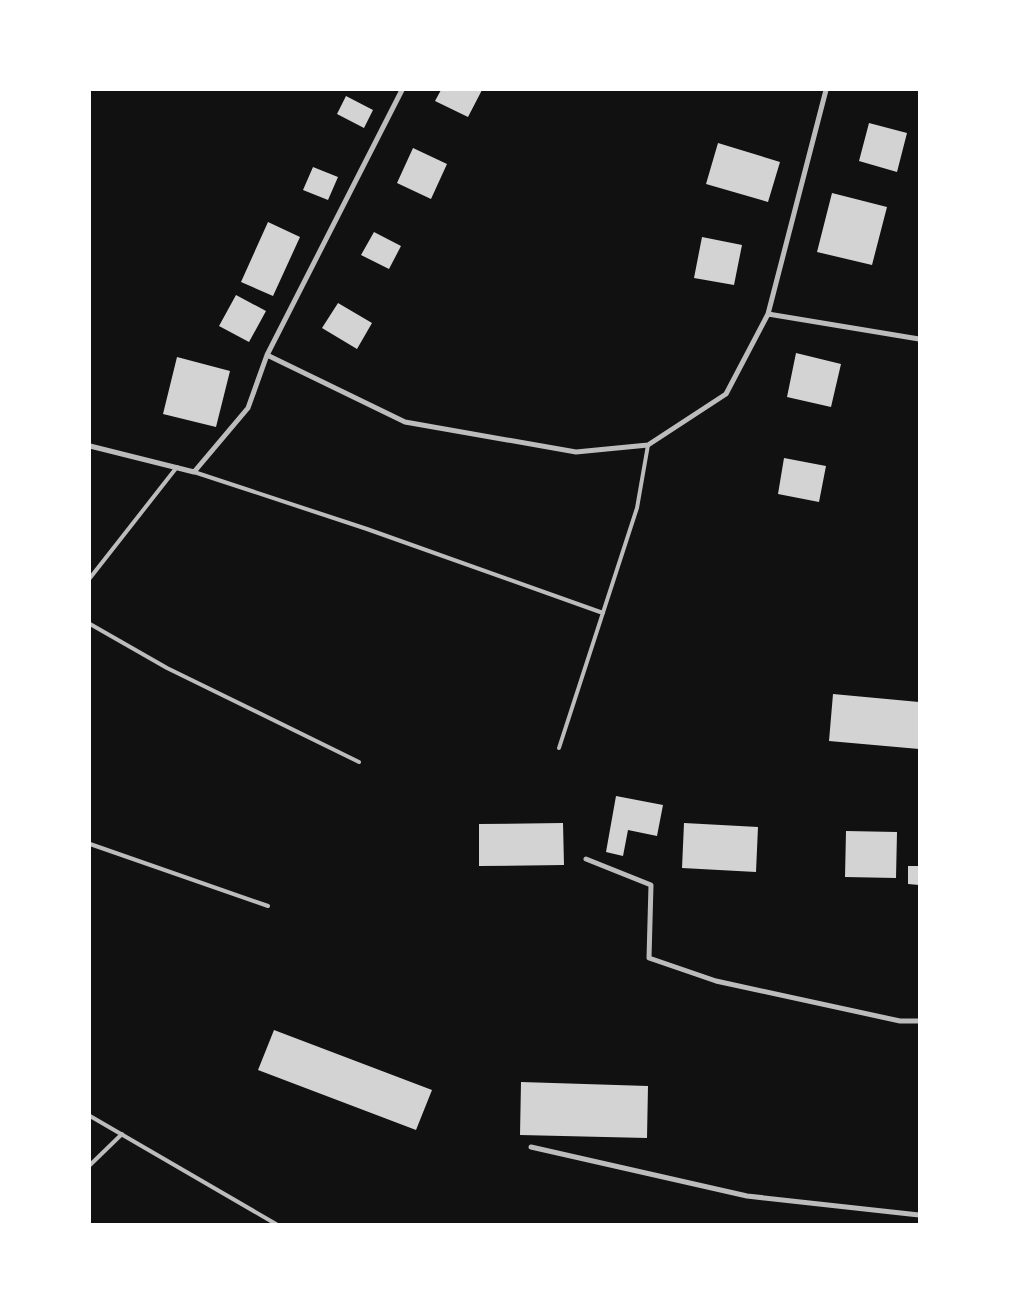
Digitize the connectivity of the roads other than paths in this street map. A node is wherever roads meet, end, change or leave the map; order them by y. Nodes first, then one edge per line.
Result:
1 (402, 90) edge
2 (826, 90) edge
3 (768, 314) junction
4 (919, 339) edge
5 (267, 355) junction
6 (648, 445) junction
7 (90, 446) edge
8 (177, 467) junction
9 (194, 472) junction
10 (90, 578) edge
11 (603, 613) junction
12 (90, 624) edge
13 (559, 748) dead end
14 (359, 762) dead end
15 (90, 844) edge
16 (586, 859) dead end
17 (268, 906) dead end
18 (919, 1021) edge
19 (90, 1116) edge
20 (122, 1134) junction
21 (531, 1148) dead end
22 (90, 1165) edge
23 (919, 1215) edge
24 (276, 1224) edge

1 - 5 street
2 - 3 street
3 - 4 street
3 - 6 street
5 - 6 street
5 - 9 street
6 - 11 lane
7 - 8 street
8 - 9 street
8 - 10 lane
9 - 11 lane
11 - 13 lane
12 - 14 lane
15 - 17 lane
16 - 18 street
19 - 20 lane
20 - 22 lane
20 - 24 lane
21 - 23 street

